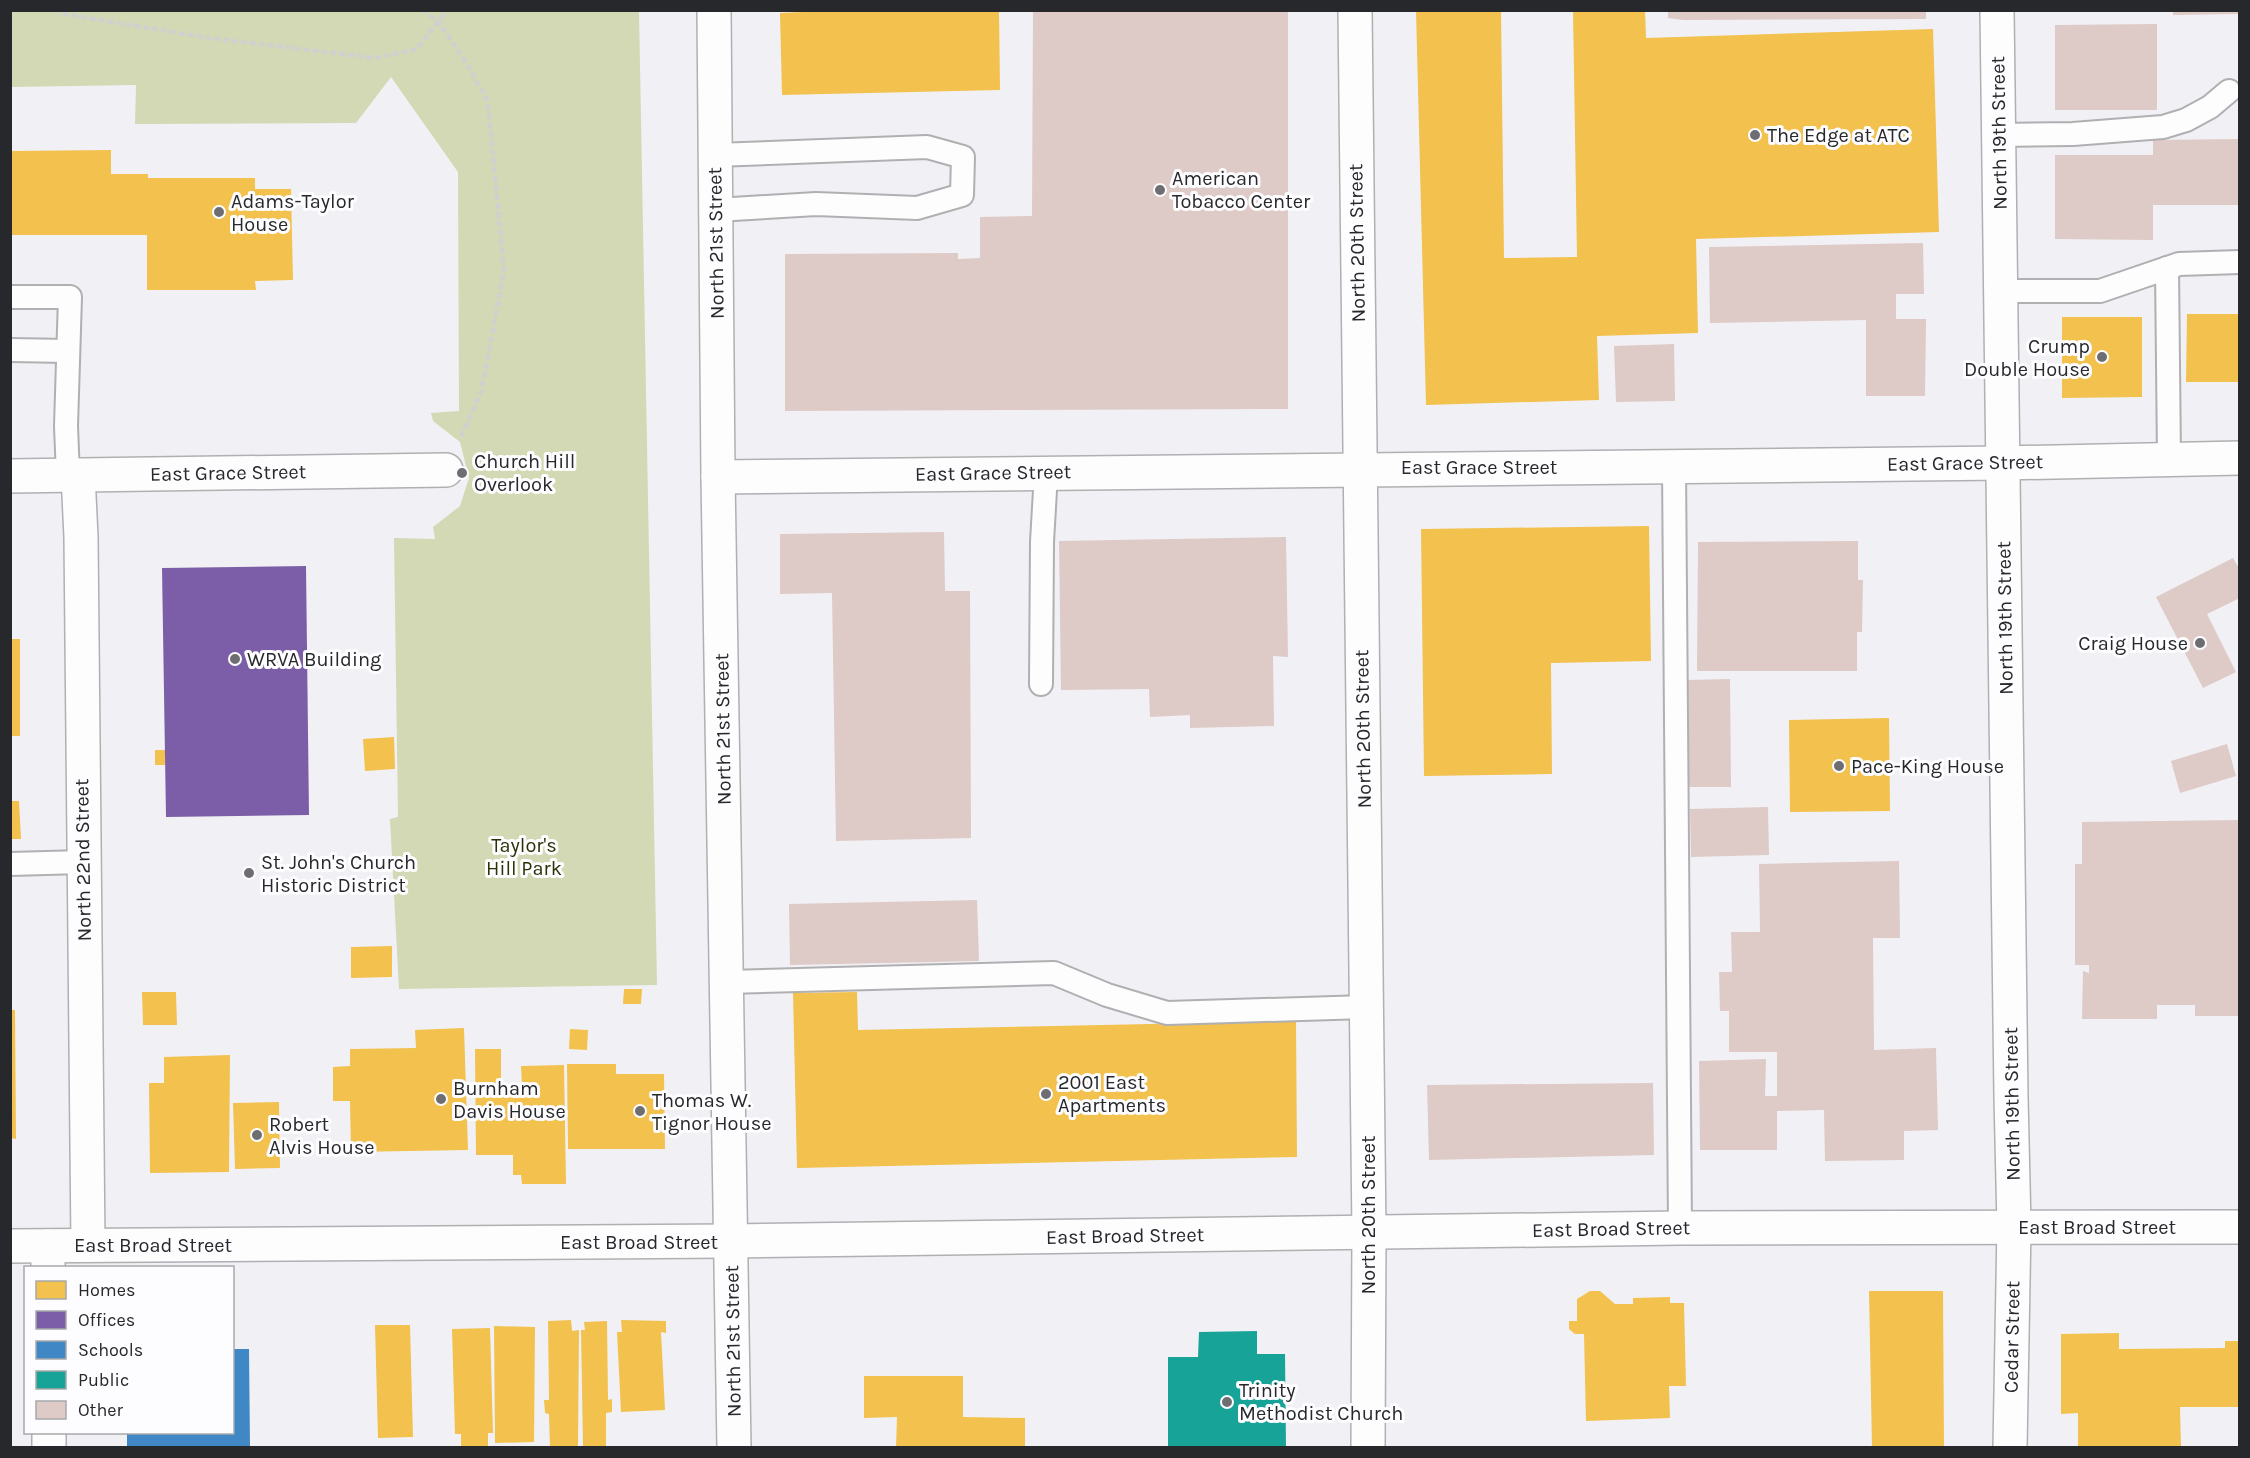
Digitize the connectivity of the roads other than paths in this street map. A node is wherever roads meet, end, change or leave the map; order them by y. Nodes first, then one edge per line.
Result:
1 (714, 10) edge
2 (1355, 10) edge
3 (1997, 10) edge
4 (2229, 91) dead end
5 (1999, 135) junction
6 (715, 155) junction
7 (716, 210) junction
8 (2240, 262) edge
9 (2167, 268) junction
10 (2001, 291) junction
11 (10, 297) edge
12 (10, 350) edge
13 (68, 351) junction
14 (2240, 458) edge
15 (2169, 459) junction
16 (2004, 463) junction
17 (1674, 466) junction
18 (1359, 468) junction
19 (446, 470) road end
20 (1046, 473) junction
21 (73, 475) junction
22 (10, 476) edge
23 (718, 477) junction
24 (1041, 684) dead end
25 (83, 862) junction
26 (10, 864) edge
27 (728, 982) junction
28 (1366, 1007) junction
29 (2014, 1226) junction
30 (2240, 1227) edge
31 (1680, 1228) junction
32 (1369, 1233) junction
33 (732, 1241) junction
34 (88, 1245) junction
35 (10, 1246) edge
36 (48, 1257) edge
37 (734, 1448) edge
38 (1368, 1448) edge
39 (2010, 1448) edge

1 - 6 street, North 21st Street
2 - 18 street, North 20th Street
3 - 5 street, North 19th Street
4 - 5 lane
5 - 10 street, North 19th Street
6 - 7 street, North 21st Street
6 - 7 lane
7 - 23 street, North 21st Street
8 - 9 lane
9 - 10 lane
9 - 15 lane
10 - 16 street, North 19th Street
11 - 13 lane
12 - 13 lane
13 - 21 lane
14 - 15 street, East Grace Street
15 - 16 street, East Grace Street
16 - 17 street, East Grace Street
16 - 29 street, North 19th Street
17 - 18 street, East Grace Street
17 - 31 lane
18 - 20 street, East Grace Street
18 - 28 street, North 20th Street
19 - 21 street, East Grace Street
20 - 23 street, East Grace Street
20 - 24 lane
21 - 22 street, East Grace Street
21 - 25 street, North 22nd Street
23 - 27 street, North 21st Street
25 - 26 lane
25 - 34 street, North 22nd Street
27 - 28 lane
27 - 33 street, North 21st Street
28 - 32 street, North 20th Street
29 - 30 street, East Broad Street
29 - 31 street, East Broad Street
29 - 39 street, Cedar Street
31 - 32 street, East Broad Street
32 - 33 street, East Broad Street
32 - 38 street, North 20th Street
33 - 34 street, East Broad Street
33 - 37 street, North 21st Street
34 - 36 street, East Broad Street
35 - 36 street, East Broad Street

